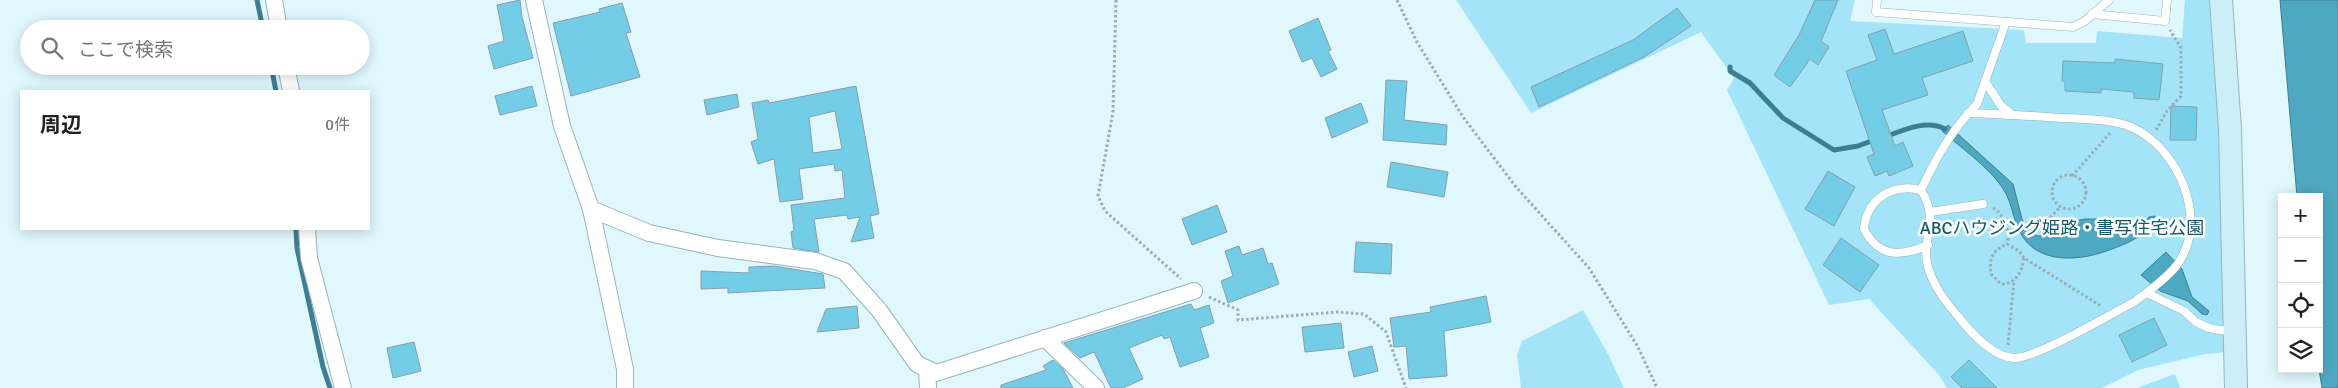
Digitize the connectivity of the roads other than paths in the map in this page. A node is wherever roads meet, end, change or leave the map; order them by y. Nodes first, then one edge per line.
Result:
1 (274, 0) edge
2 (534, 0) edge
3 (1877, 0) edge
4 (2109, 0) edge
5 (2167, 0) edge
6 (2221, 0) edge
7 (2092, 14) junction
8 (277, 20) edge
9 (2006, 22) junction
10 (288, 75) edge
11 (1985, 82) junction
12 (291, 90) edge
13 (1968, 113) junction
14 (2013, 115) junction
15 (1921, 190) junction
16 (1983, 204) road end
17 (591, 209) junction
18 (1930, 212) junction
19 (307, 230) edge
20 (1928, 245) junction
21 (1194, 291) road end
22 (2147, 293) junction
23 (2235, 332) junction
24 (1045, 338) junction
25 (927, 369) junction
26 (343, 388) edge
27 (625, 388) edge
28 (928, 388) edge
29 (1096, 388) edge
30 (2236, 388) edge

1 - 8 street
2 - 17 street
3 - 9 lane
4 - 7 lane
5 - 7 lane
6 - 23 street
7 - 9 lane
9 - 11 lane
10 - 12 street
11 - 13 lane
11 - 14 lane
13 - 14 lane
13 - 15 lane
14 - 22 lane
15 - 18 lane
15 - 20 lane
16 - 18 lane
17 - 25 street
17 - 27 street
18 - 20 lane
19 - 26 street
20 - 22 lane
21 - 24 street
22 - 23 lane
23 - 30 street
24 - 25 street
24 - 29 street
25 - 28 street

